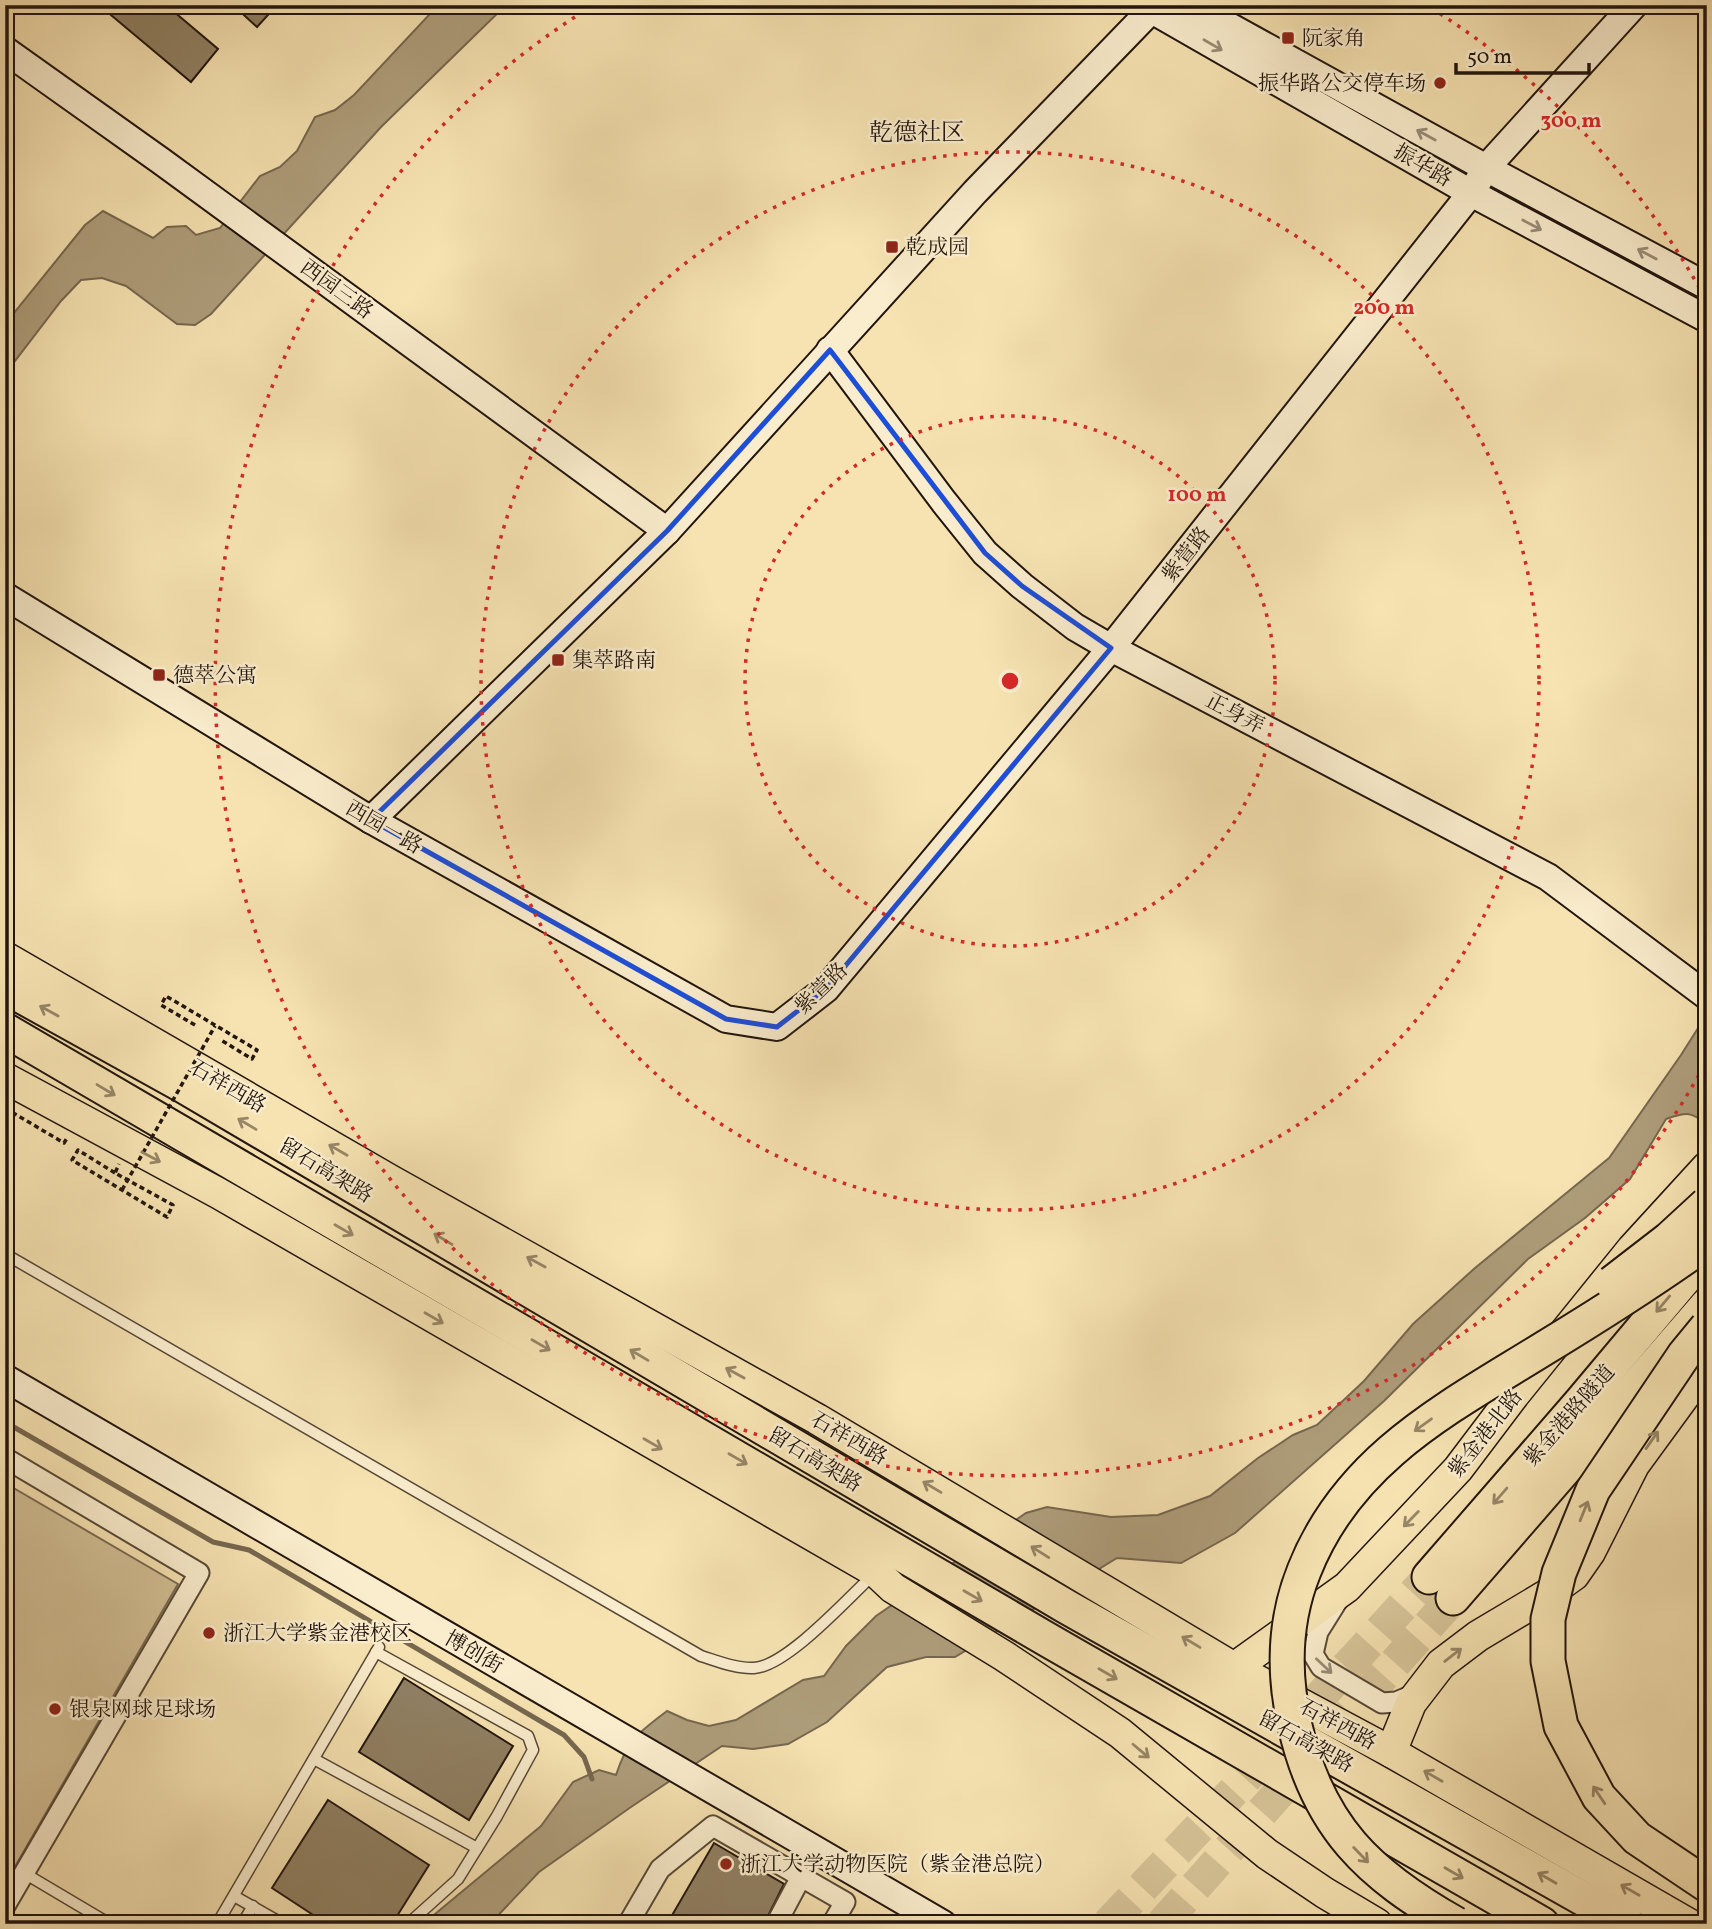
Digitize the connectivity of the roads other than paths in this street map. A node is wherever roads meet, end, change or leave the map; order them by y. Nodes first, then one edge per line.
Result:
1 (1191, 5) edge
2 (1634, 5) edge
3 (1151, 7) edge
4 (5, 50) edge
5 (1486, 168) junction
6 (1471, 194) junction
7 (1707, 286) edge
8 (1707, 318) edge
9 (830, 351) junction
10 (667, 531) junction
11 (5, 596) edge
12 (1111, 648) junction
13 (371, 820) junction
14 (5, 957) edge
15 (5, 986) edge
16 (1707, 996) edge
17 (777, 1027) joint
18 (5, 1030) edge
19 (5, 1078) edge
20 (1707, 1167) edge
21 (1707, 1204) edge
22 (1707, 1242) edge
23 (1707, 1252) edge
24 (5, 1254) edge
25 (1707, 1305) edge
26 (1707, 1327) edge
27 (1707, 1365) edge
28 (5, 1378) edge
29 (1463, 1398) junction
30 (5, 1458) edge
31 (884, 1580) junction
32 (1347, 1587) junction
33 (1234, 1668) junction
34 (1420, 1692) junction
35 (1391, 1752) junction
36 (314, 1759) junction
37 (477, 1849) junction
38 (839, 1863) junction
39 (24, 1873) junction
40 (801, 1877) junction
41 (1707, 1885) edge
42 (824, 1891) junction
43 (234, 1896) junction
44 (5, 1906) edge
45 (253, 1906) junction
46 (110, 1924) edge
47 (217, 1924) edge
48 (242, 1924) edge
49 (283, 1924) edge
50 (408, 1924) edge
51 (628, 1924) edge
52 (776, 1924) edge
53 (832, 1924) edge
54 (943, 1924) edge
55 (1377, 1924) edge
56 (1456, 1924) edge
57 (1542, 1924) edge
58 (1628, 1924) edge
59 (1689, 1924) edge

5 -> 1 street, 振华路
2 - 5 street, 紫萱路
3 -> 6 street, 振华路
3 - 9 street
4 - 10 street, 西园三路
5 - 6 street, 紫萱路
7 -> 5 street, 振华路
6 -> 8 street, 振华路
6 - 12 street, 紫萱路
9 - 10 street
9 - 12 street, 正身弄
10 - 13 street
11 - 13 street, 西园一路
12 - 16 street, 正身弄
12 - 17 street, 紫萱路
13 - 17 street, 西园一路
33 -> 14 main road, 石祥西路
58 -> 15 highway, 留石高架路
18 -> 57 highway, 留石高架路
19 -> 31 main road
20 -> 32 main road, 紫金港北路
21 - 29 highway, bridge
22 - 29 highway, bridge
23 -> 25 highway, 紫金港路隧道
24 - 31 lane
41 -> 26 highway, bridge
34 -> 27 main road
28 - 38 street, 博创街
29 -> 56 highway, bridge
30 - 39 street
31 -> 55 main road
32 - 33 main road, 紫金港北路
32 -> 34 street
33 - 35 main road, 石祥西路
34 - 35 main road
59 -> 35 main road, 石祥西路
36 - 37 lane
36 - 37 lane
36 - 43 lane
37 - 50 lane
38 - 42 street
38 - 54 street, 博创街
39 - 44 street
39 - 46 lane
40 - 42 street
40 - 51 street
40 - 52 street
42 - 53 street
43 - 45 lane
43 - 47 lane
45 - 48 lane
45 - 49 lane

